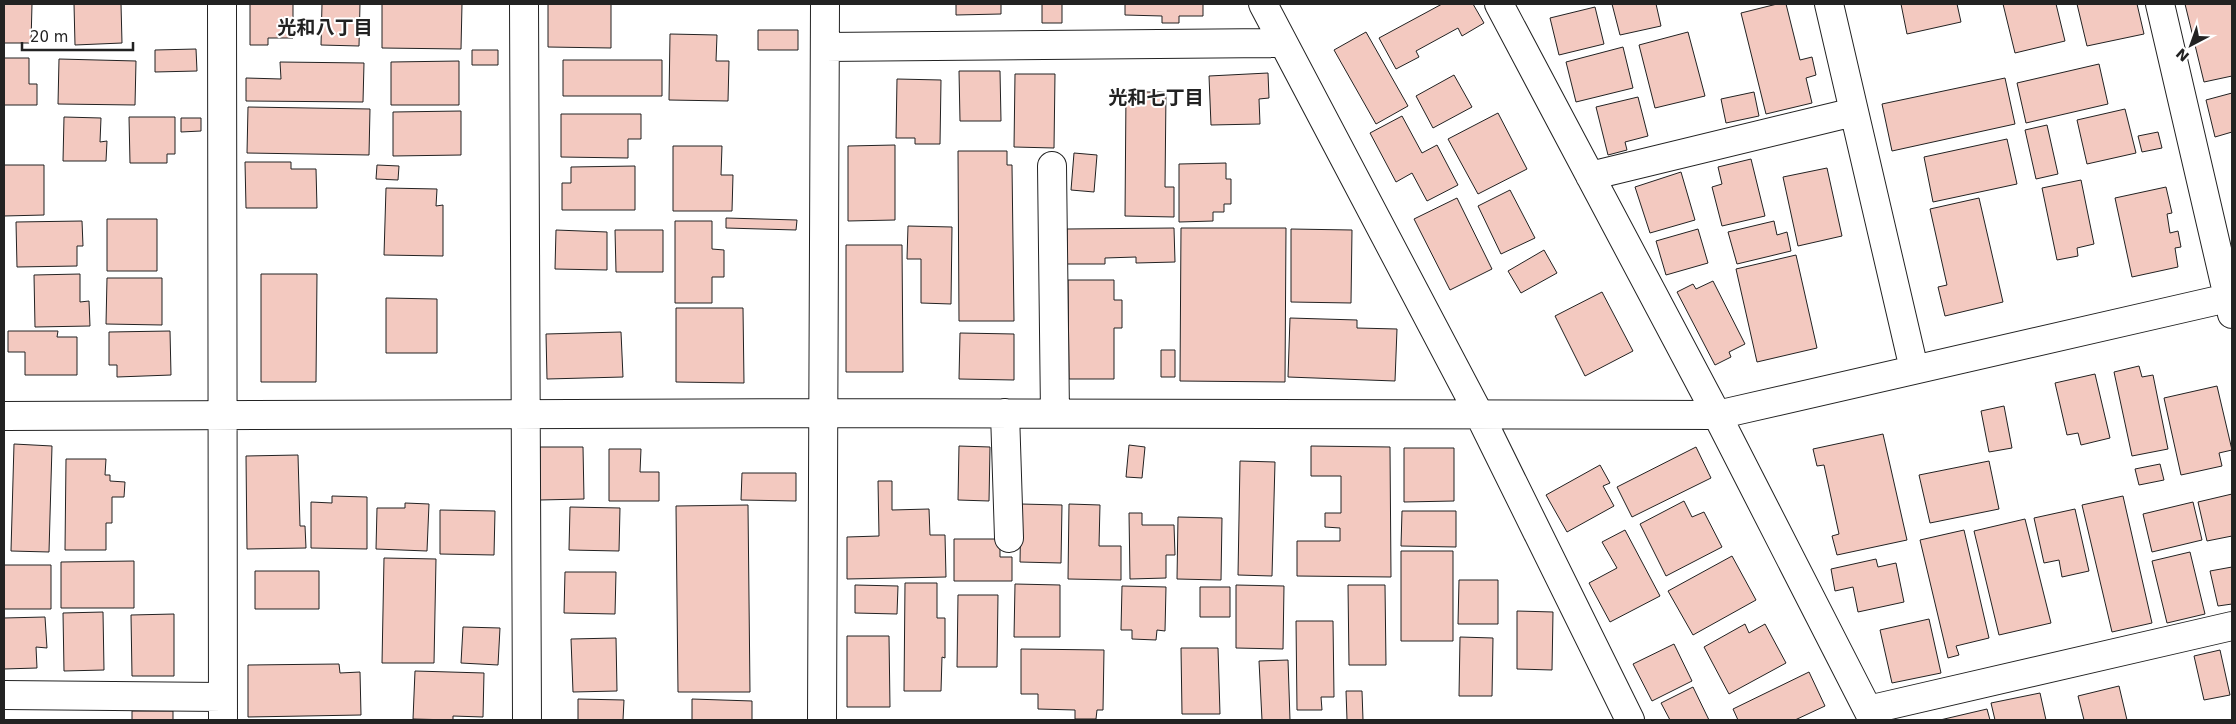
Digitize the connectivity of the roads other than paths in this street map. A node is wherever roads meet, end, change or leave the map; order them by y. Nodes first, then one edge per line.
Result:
1 (222, 4) edge
2 (524, 4) edge
3 (825, 4) edge
4 (1263, 4) edge
5 (1499, 4) edge
6 (1829, 4) edge
7 (2160, 4) edge
8 (1283, 43) junction
9 (825, 47) junction
10 (1854, 112) junction
11 (1052, 166) dead end
12 (1590, 176) junction
13 (2231, 303) edge
14 (1914, 369) junction
15 (1478, 412) junction
16 (823, 413) junction
17 (1005, 413) junction
18 (1055, 413) junction
19 (524, 414) junction
20 (1717, 414) junction
21 (4, 416) edge
22 (222, 416) junction
23 (1008, 538) dead end
24 (2232, 626) edge
25 (4, 695) edge
26 (223, 708) edge
27 (1871, 715) edge
28 (527, 720) edge
29 (822, 720) edge
30 (1630, 720) edge

1 - 22 street
2 - 19 street
3 - 9 street
4 - 8 street
5 - 12 street
6 - 10 street
7 - 13 street
8 - 9 street
8 - 15 street
9 - 16 street
10 - 12 street
10 - 14 street
11 - 18 street
12 - 20 street
13 - 14 street
14 - 20 street
15 - 18 street
15 - 20 street
15 - 30 street
16 - 17 street
16 - 19 street
16 - 29 street
17 - 18 street
17 - 23 street
19 - 22 street
19 - 28 street
20 - 27 street
21 - 22 street
22 - 26 street
24 - 27 street
25 - 26 street

